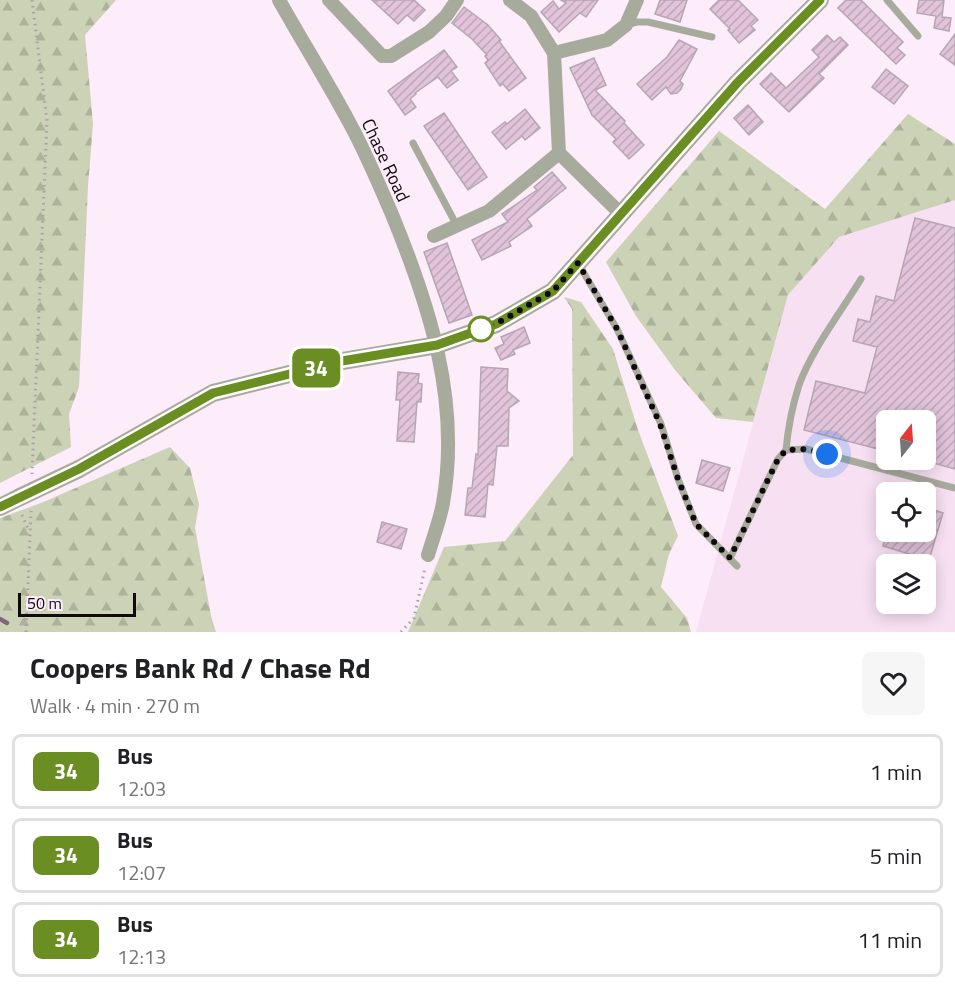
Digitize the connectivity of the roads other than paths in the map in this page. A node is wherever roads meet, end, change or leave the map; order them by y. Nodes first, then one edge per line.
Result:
1 (279, 0) edge
2 (329, 0) edge
3 (457, 0) edge
4 (510, 0) edge
5 (637, 0) edge
6 (820, 0) edge
7 (887, 0) edge
8 (626, 25) junction
9 (918, 36) dead end
10 (712, 37) dead end
11 (554, 53) junction
12 (413, 143) dead end
13 (559, 153) junction
14 (621, 214) junction
15 (457, 226) junction
16 (434, 236) dead end
17 (578, 263) junction
18 (861, 279) dead end
19 (437, 345) junction
20 (786, 450) junction
21 (955, 488) edge
22 (0, 507) edge
23 (428, 555) road end
24 (730, 558) junction
25 (737, 566) dead end

1 - 19 street, Chase Road
2 - 3 street
4 - 11 street
5 - 8 street
6 - 14 street
7 - 9 lane
8 - 10 lane
8 - 11 street
11 - 13 street
12 - 15 lane
13 - 14 street
13 - 15 street
14 - 17 street
15 - 16 street
17 - 19 street
17 - 24 lane
18 - 20 lane
19 - 22 street, bridge
19 - 23 street, Chase Road
20 - 21 lane
20 - 24 lane
24 - 25 lane

